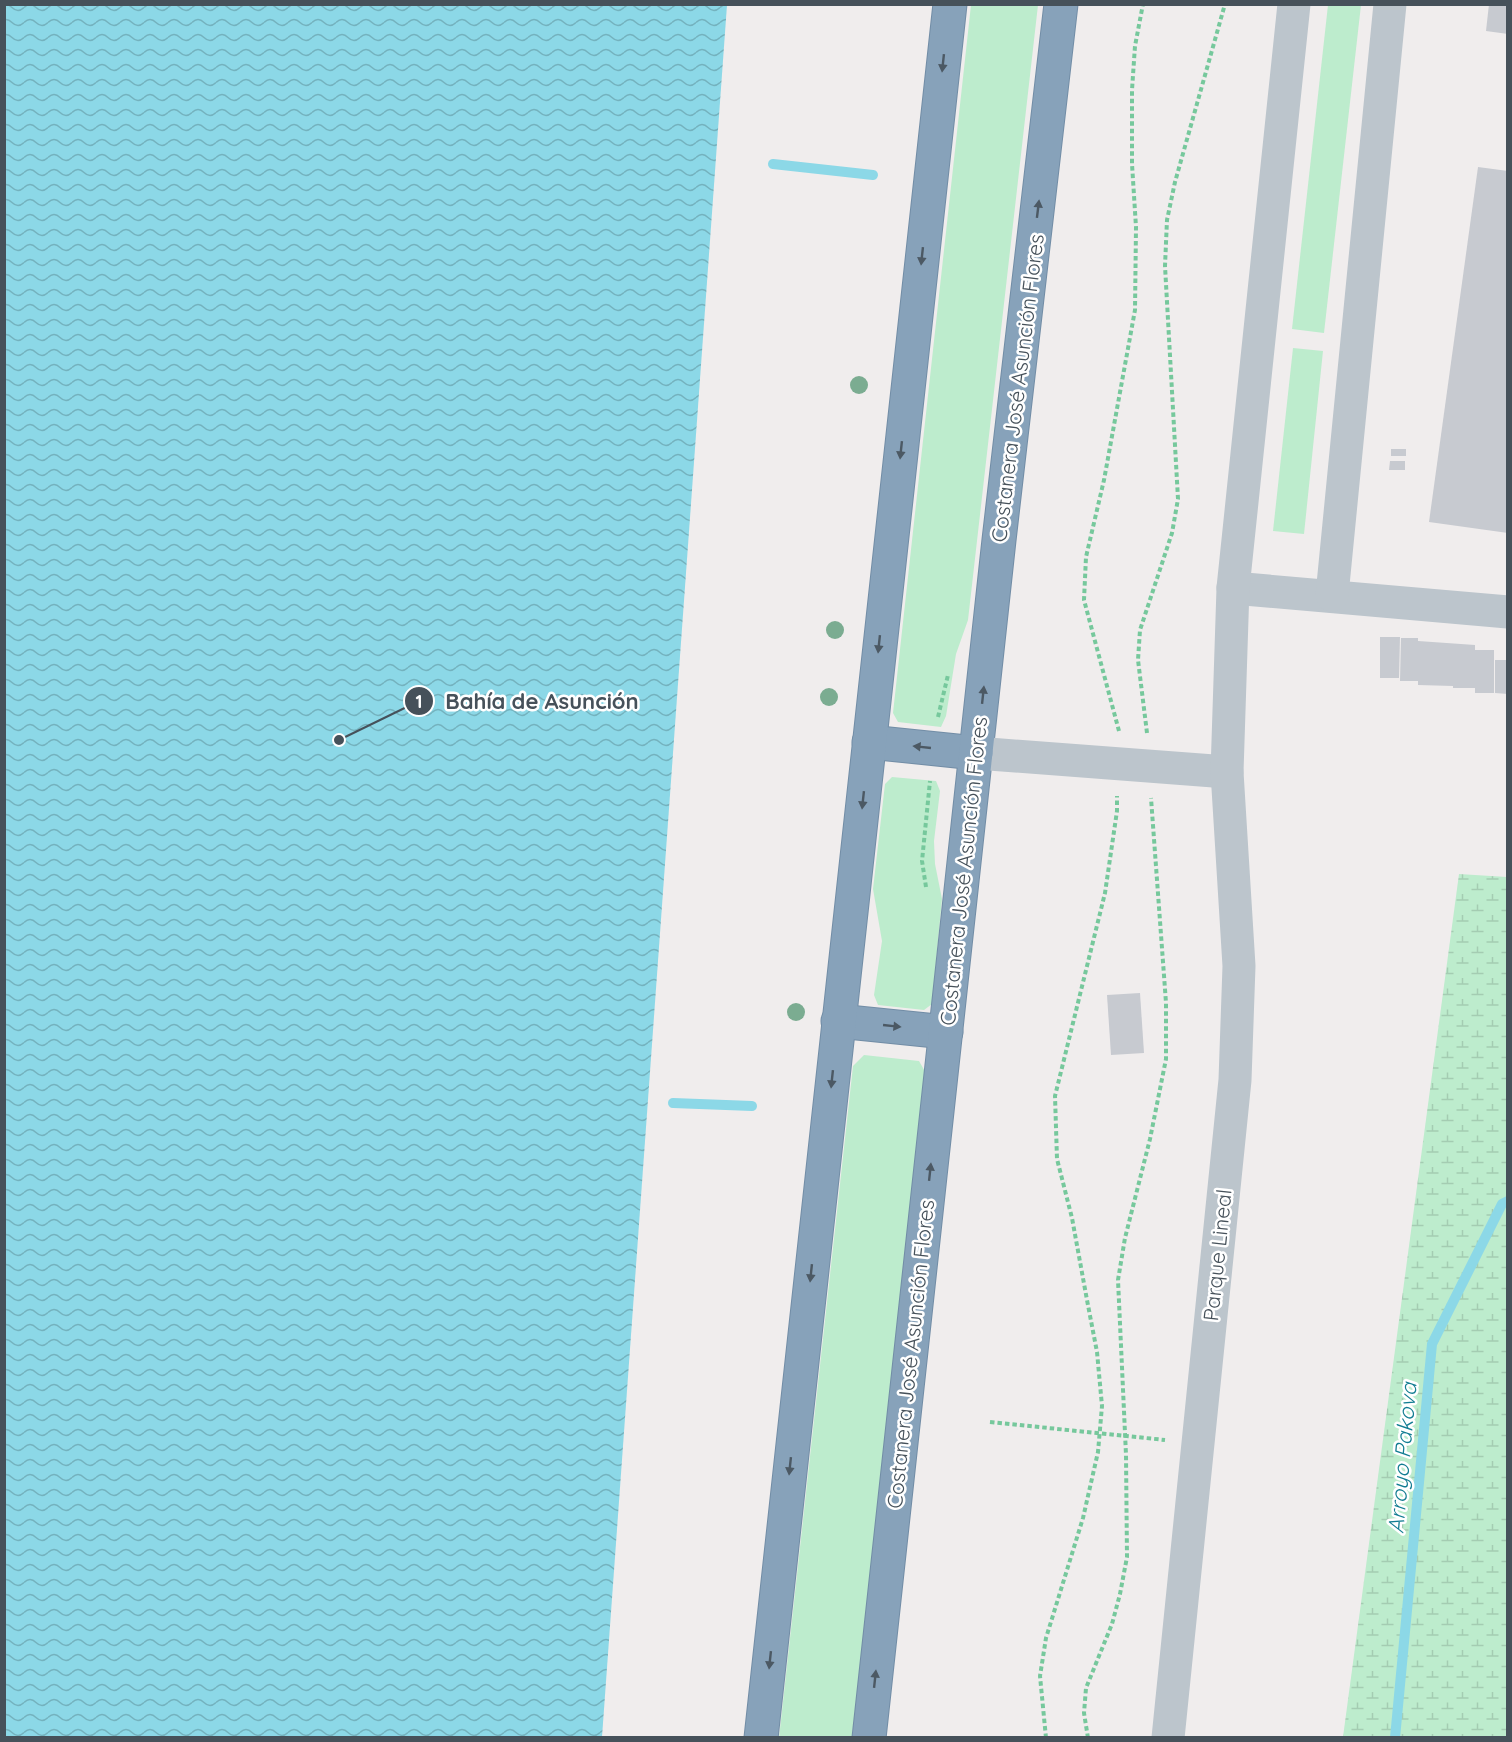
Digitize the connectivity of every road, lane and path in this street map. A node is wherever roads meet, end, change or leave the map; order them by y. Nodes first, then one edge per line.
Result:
1 (950, 4) edge
2 (1061, 4) edge
3 (1143, 4) edge
4 (1225, 4) edge
5 (1294, 4) edge
6 (1390, 4) edge
7 (1233, 588) junction
8 (1332, 595) junction
9 (1508, 612) edge
10 (869, 742) junction
11 (976, 753) junction
12 (1134, 765) junction
13 (1227, 772) junction
14 (838, 1021) junction
15 (946, 1032) junction
16 (990, 1422) dead end
17 (1099, 1433) junction
18 (1125, 1436) junction
19 (1169, 1441) dead end
20 (761, 1737) edge
21 (868, 1737) edge
22 (1046, 1737) edge
23 (1088, 1737) edge
24 (1168, 1737) edge

1 -> 10 highway
11 -> 2 highway, Costanera José Asunción Flores
3 - 12 path
4 - 12 path
5 - 7 street, Parque Lineal
6 - 8 street
7 - 8 street
7 - 13 street, Parque Lineal
8 - 9 street
11 -> 10 highway
10 -> 14 highway
11 - 12 street
11 - 15 highway, Costanera José Asunción Flores
12 - 13 street
12 - 17 path
12 - 18 path
13 - 24 street, Parque Lineal
14 -> 15 highway
14 -> 20 highway
21 -> 15 highway, Costanera José Asunción Flores
16 - 17 path
17 - 18 path
17 - 22 path
18 - 19 path
18 - 23 path

